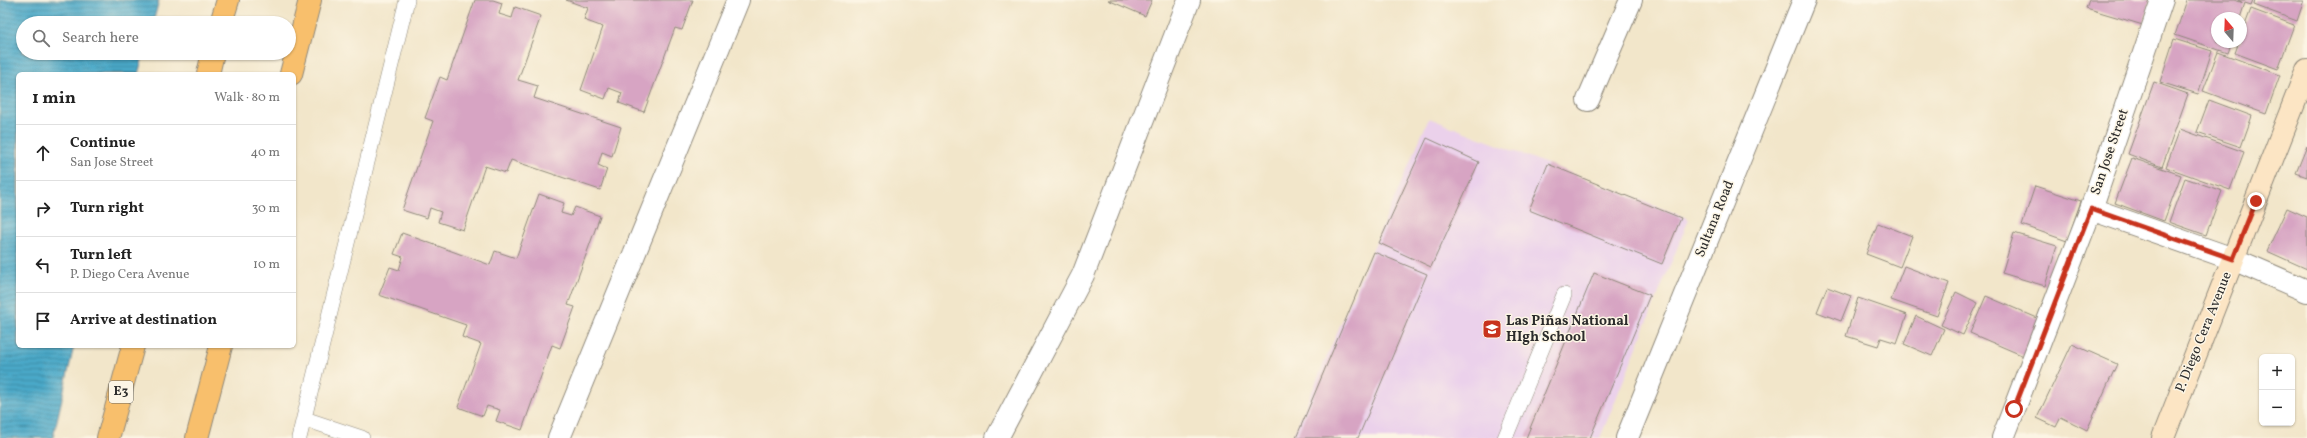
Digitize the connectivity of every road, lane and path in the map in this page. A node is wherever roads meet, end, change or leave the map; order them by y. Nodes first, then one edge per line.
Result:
1 (228, 0) edge
2 (310, 0) edge
3 (407, 0) edge
4 (738, 0) edge
5 (1189, 0) edge
6 (1631, 0) edge
7 (1804, 0) edge
8 (2162, 0) edge
9 (223, 16) edge
10 (296, 55) edge
11 (211, 60) edge
12 (295, 60) edge
13 (2307, 70) edge
14 (208, 72) edge
15 (292, 72) edge
16 (1588, 100) dead end
17 (2091, 209) junction
18 (2233, 259) junction
19 (2307, 291) edge
20 (1564, 295) dead end
21 (132, 348) edge
22 (220, 348) edge
23 (305, 419) junction
24 (108, 438) edge
25 (197, 438) edge
26 (299, 438) edge
27 (362, 438) edge
28 (559, 438) edge
29 (997, 438) edge
30 (1505, 438) edge
31 (1627, 438) edge
32 (2003, 438) edge
33 (2163, 438) edge

1 - 9 highway
2 - 10 highway
3 - 23 lane
4 - 28 street
5 - 29 street
6 - 16 street
7 - 31 street, Sultana Road
8 - 17 street, San Jose Street
11 - 14 highway
12 - 15 highway
13 - 18 main road, P. Diego Cera Avenue
17 - 18 street
17 - 32 street, San Jose Street
18 - 19 street
18 - 33 main road, P. Diego Cera Avenue
20 - 30 lane
21 - 24 highway, E3
22 - 25 highway
23 - 26 lane
23 - 27 lane

